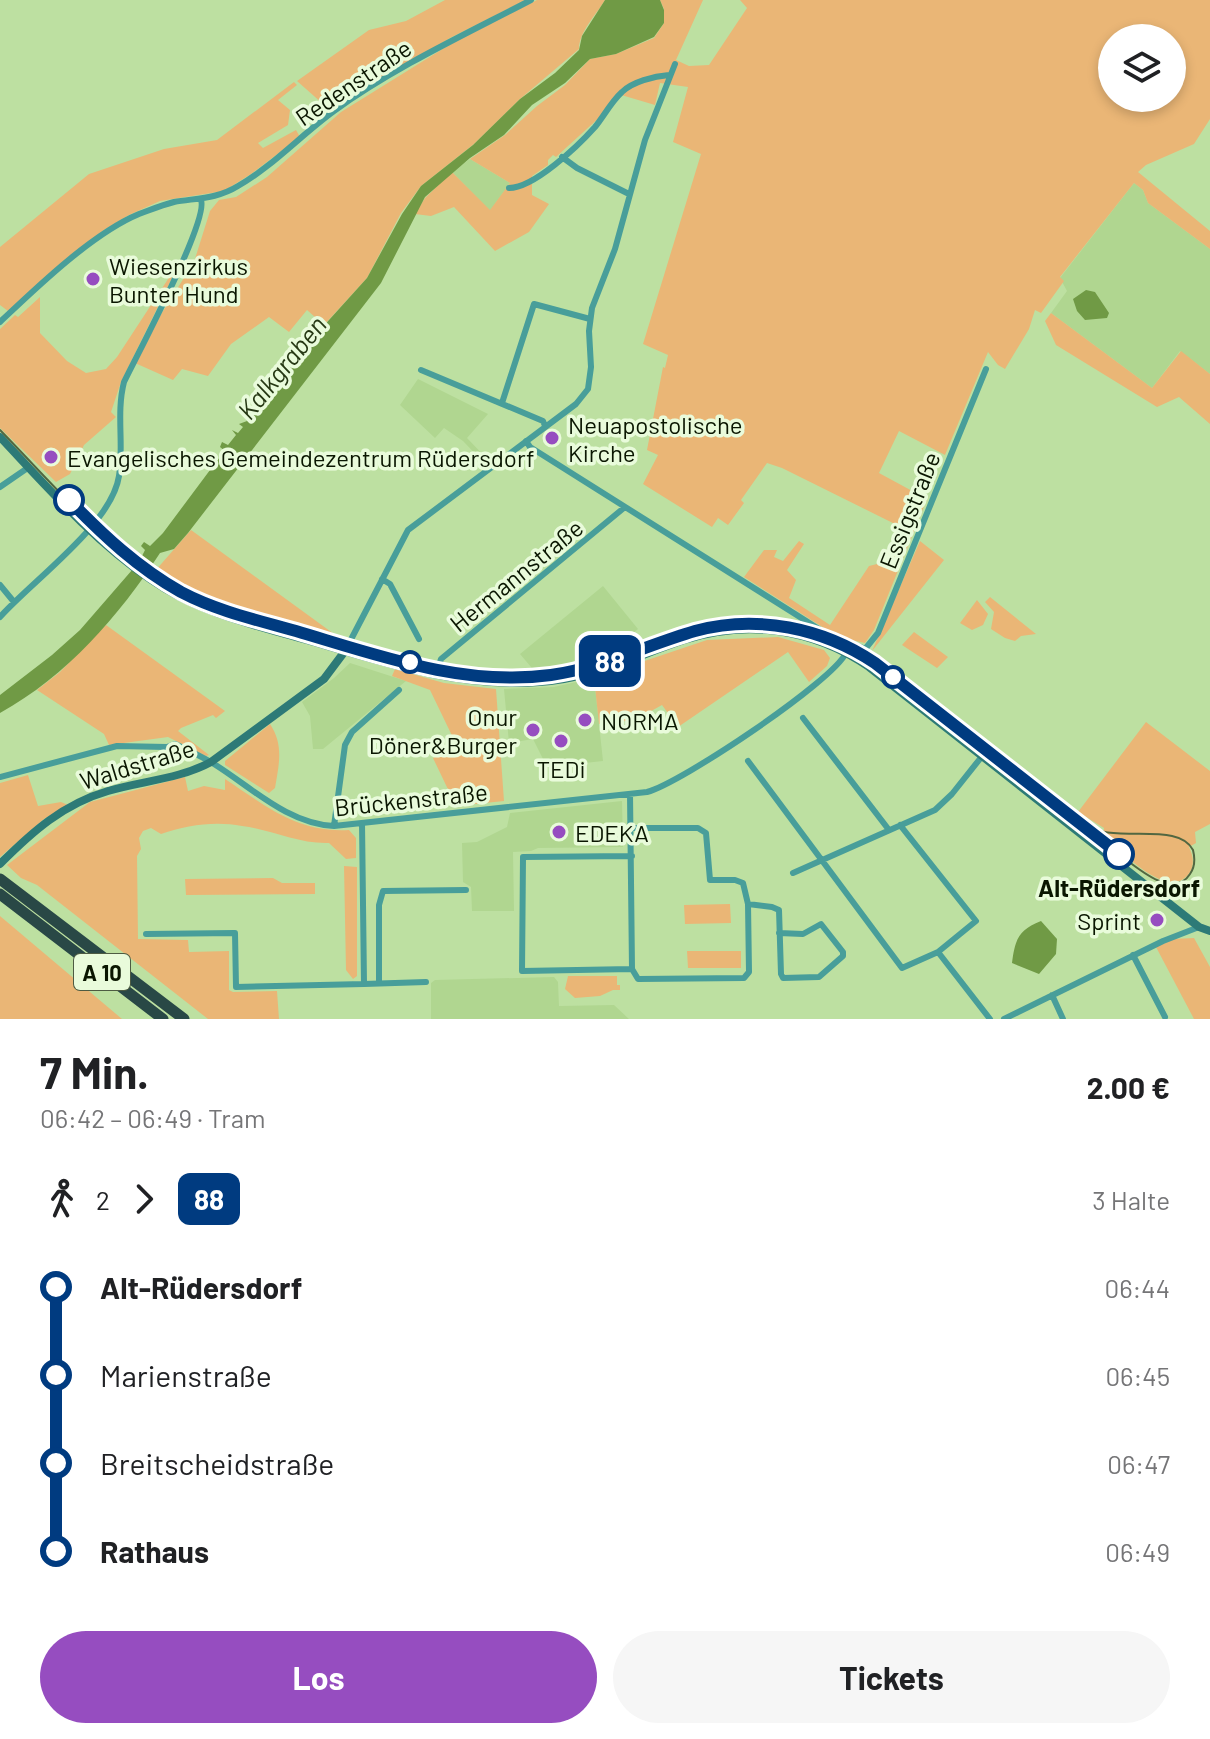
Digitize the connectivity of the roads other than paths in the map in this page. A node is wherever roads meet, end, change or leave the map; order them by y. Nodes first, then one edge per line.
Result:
1 (531, 0) edge
2 (675, 64) dead end
3 (669, 75) junction
4 (562, 157) junction
5 (509, 188) dead end
6 (629, 194) junction
7 (201, 200) junction
8 (590, 319) junction
9 (0, 322) edge
10 (986, 369) dead end
11 (421, 370) dead end
12 (502, 403) junction
13 (545, 426) junction
14 (0, 437) edge
15 (526, 441) junction
16 (29, 467) junction
17 (0, 487) edge
18 (625, 507) junction
19 (89, 529) junction
20 (382, 579) junction
21 (0, 585) edge
22 (14, 602) junction
23 (0, 617) edge
24 (419, 639) dead end
25 (866, 649) junction
26 (345, 651) junction
27 (846, 653) junction
28 (857, 659) junction
29 (436, 675) junction
30 (399, 690) dead end
31 (803, 718) dead end
32 (983, 755) junction
33 (748, 761) dead end
34 (211, 762) junction
35 (0, 777) edge
36 (630, 794) junction
37 (362, 823) junction
38 (900, 825) junction
39 (334, 826) junction
40 (632, 828) junction
41 (889, 830) junction
42 (632, 856) junction
43 (823, 861) junction
44 (0, 864) edge
45 (793, 873) dead end
46 (0, 879) edge
47 (466, 890) dead end
48 (0, 894) edge
49 (748, 904) junction
50 (45, 921) junction
51 (1199, 927) junction
52 (1210, 931) edge
53 (779, 933) junction
54 (146, 934) dead end
55 (938, 952) junction
56 (1133, 955) junction
57 (632, 969) junction
58 (426, 982) dead end
59 (379, 983) junction
60 (364, 984) junction
61 (1052, 995) junction
62 (1165, 1017) dead end
63 (163, 1019) edge
64 (184, 1019) edge
65 (990, 1019) edge
66 (1004, 1019) edge
67 (1063, 1019) edge

1 - 7 street, Redenstraße
2 - 3 street
3 - 4 street
3 - 6 street
4 - 5 street
4 - 6 street
6 - 8 street
7 - 9 street, Redenstraße
7 - 19 street
8 - 12 street
8 - 13 street
10 - 25 street, Essigstraße
11 - 12 street
12 - 13 street
13 - 15 street
14 - 16 street
15 - 18 street
15 - 20 street
16 - 17 street
16 - 19 street
18 - 25 street
18 - 29 street, Hermannstraße
19 - 22 street
19 - 26 street
20 - 24 street
20 - 26 street
21 - 22 street
22 - 23 street
25 - 28 street, Essigstraße
26 - 29 street
26 - 34 street, Waldstraße
27 - 28 street
27 - 29 street
27 - 36 street, Brückenstraße
28 - 32 street
30 - 39 street
31 - 41 street
32 - 38 street
32 - 51 street
33 - 43 street
34 - 35 street, Brückenstraße
34 - 39 street, Brückenstraße
34 - 44 street, Waldstraße
36 - 37 street, Brückenstraße
36 - 40 street
37 - 39 street, Brückenstraße
37 - 60 street
38 - 41 street
38 - 55 street
40 - 42 street
40 - 49 street
41 - 43 street
42 - 57 street
42 - 57 street
43 - 45 street
43 - 55 street
46 - 50 highway, A 10
47 - 59 street
48 - 50 highway, A 10
49 - 53 street
49 - 57 street
50 - 63 highway, A 10
50 - 64 highway, A 10
51 - 52 street
51 - 56 street
53 - 53 street
54 - 60 street
55 - 65 street
56 - 61 street
56 - 62 street
58 - 59 street
59 - 60 street
61 - 66 street
61 - 67 street

